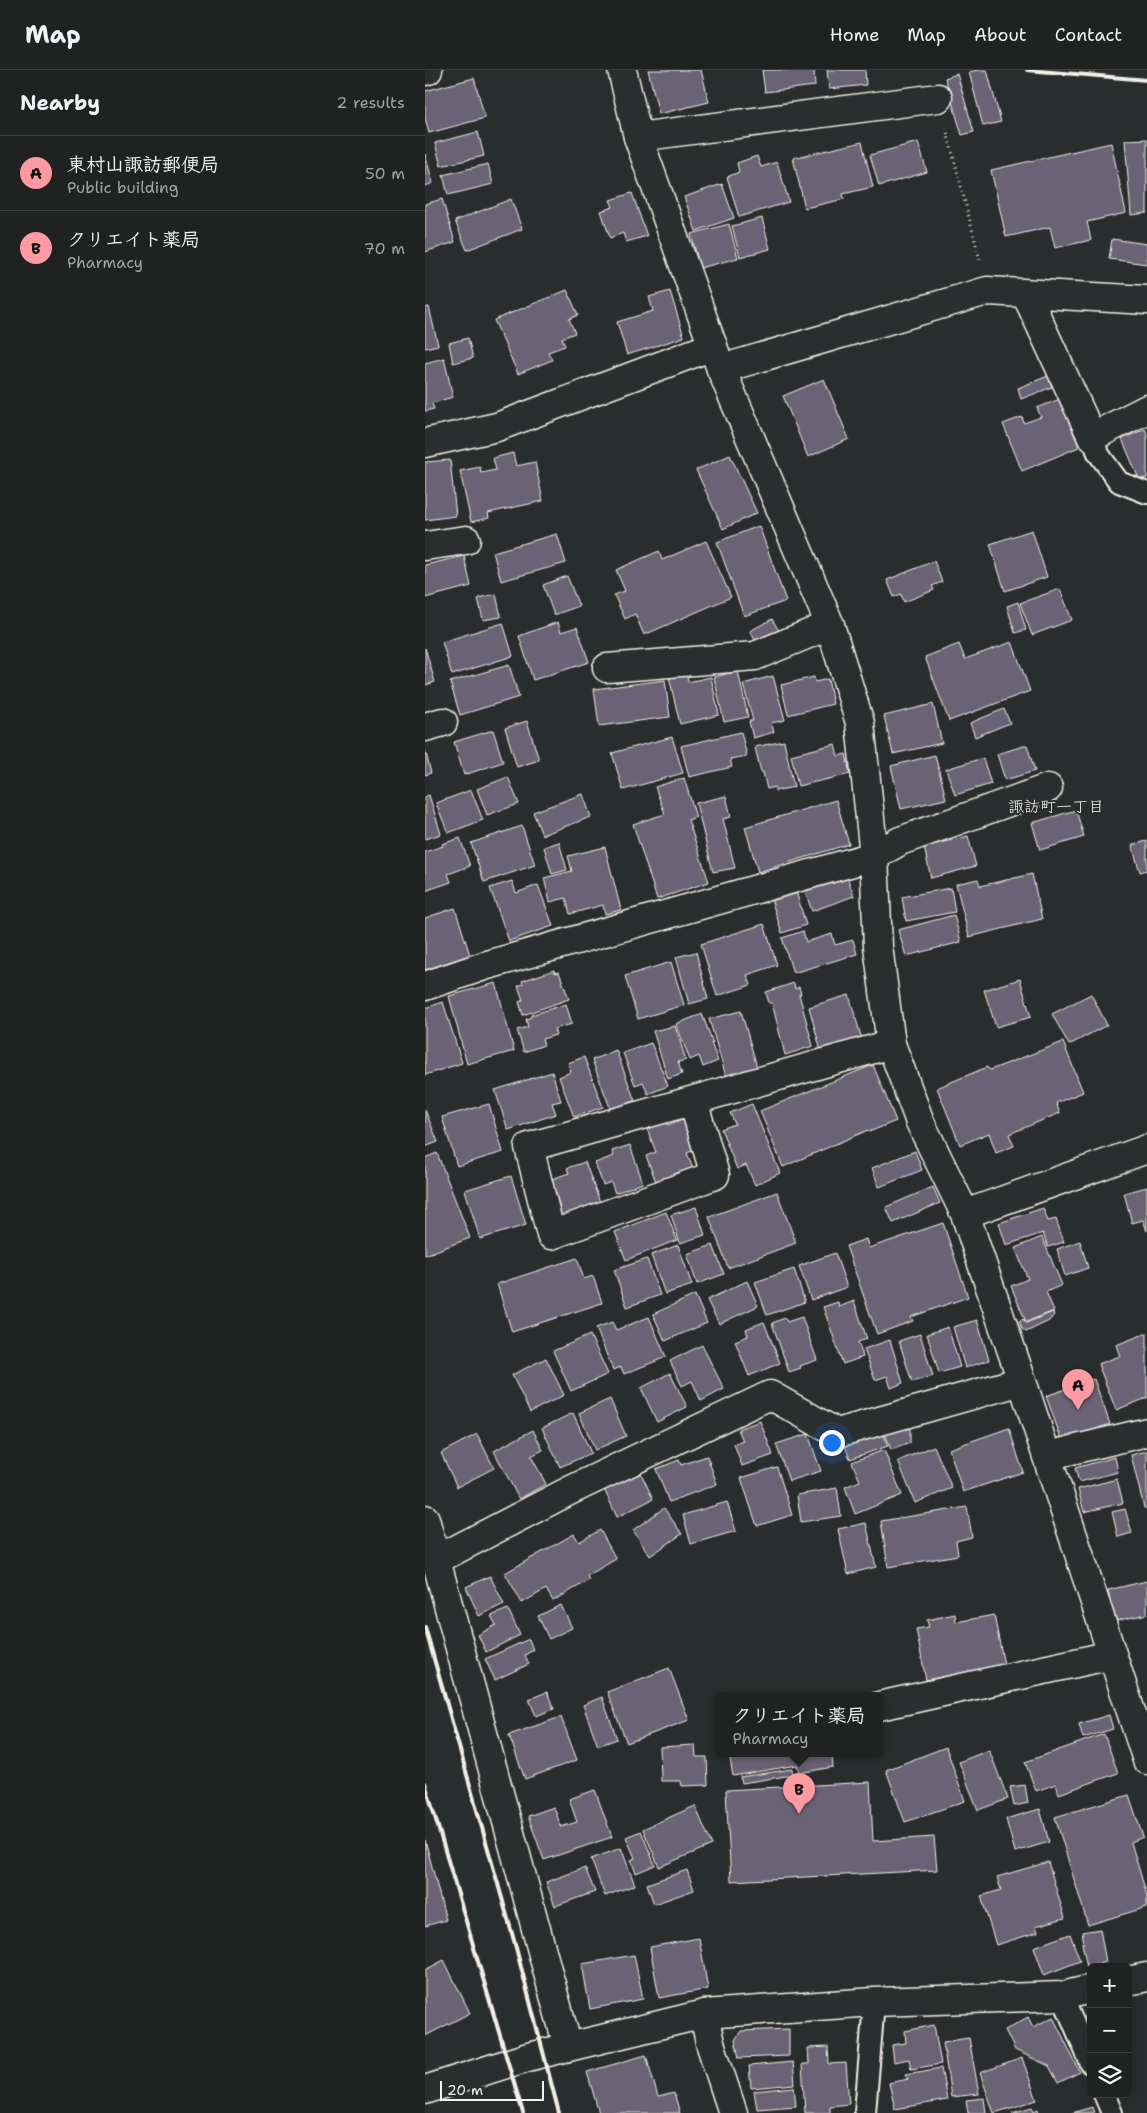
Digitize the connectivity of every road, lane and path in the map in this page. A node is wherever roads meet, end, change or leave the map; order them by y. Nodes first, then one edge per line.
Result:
1 (622, 70) edge
2 (938, 98) joint
3 (638, 137) junction
4 (980, 263) dead end
5 (1026, 294) junction
6 (1147, 300) edge
7 (717, 357) junction
8 (1147, 409) edge
9 (1092, 436) junction
10 (425, 443) edge
11 (1147, 494) edge
12 (466, 540) dead end
13 (425, 546) edge
14 (830, 625) junction
15 (607, 668) dead end
16 (1048, 788) dead end
17 (874, 856) junction
18 (425, 986) edge
19 (891, 1044) junction
20 (693, 1101) junction
21 (1147, 1150) edge
22 (965, 1214) junction
23 (1022, 1381) junction
24 (1147, 1432) edge
25 (1047, 1456) junction
26 (425, 1519) edge
27 (436, 1560) junction
28 (1113, 1655) junction
29 (883, 1705) edge
30 (1147, 1760) edge
31 (1147, 1977) edge
32 (1132, 1980) edge
33 (1087, 1990) edge
34 (1062, 1996) junction
35 (874, 2002) junction
36 (704, 2014) junction
37 (568, 2047) junction
38 (1087, 2055) edge
39 (425, 2090) edge
40 (1106, 2098) edge
41 (733, 2113) edge
42 (865, 2113) edge
43 (1112, 2113) edge

1 - 3 street
2 - 3 street
2 - 4 path
3 - 7 street
5 - 6 street
5 - 7 street
5 - 9 street
7 - 10 street
7 - 14 street
8 - 9 street
9 - 11 lane
12 - 13 street
14 - 15 street
14 - 17 street
16 - 17 street
17 - 18 street
17 - 19 street
19 - 20 street
19 - 22 street
20 - 20 street
21 - 22 street
22 - 23 street
23 - 25 street
23 - 27 street
24 - 25 street
25 - 28 street
26 - 27 street
27 - 37 street
28 - 29 street
28 - 30 street
31 - 32 street
33 - 34 street
34 - 35 street
34 - 38 lane
35 - 36 street
35 - 42 lane
36 - 37 street
36 - 41 street
37 - 39 street
40 - 43 lane

